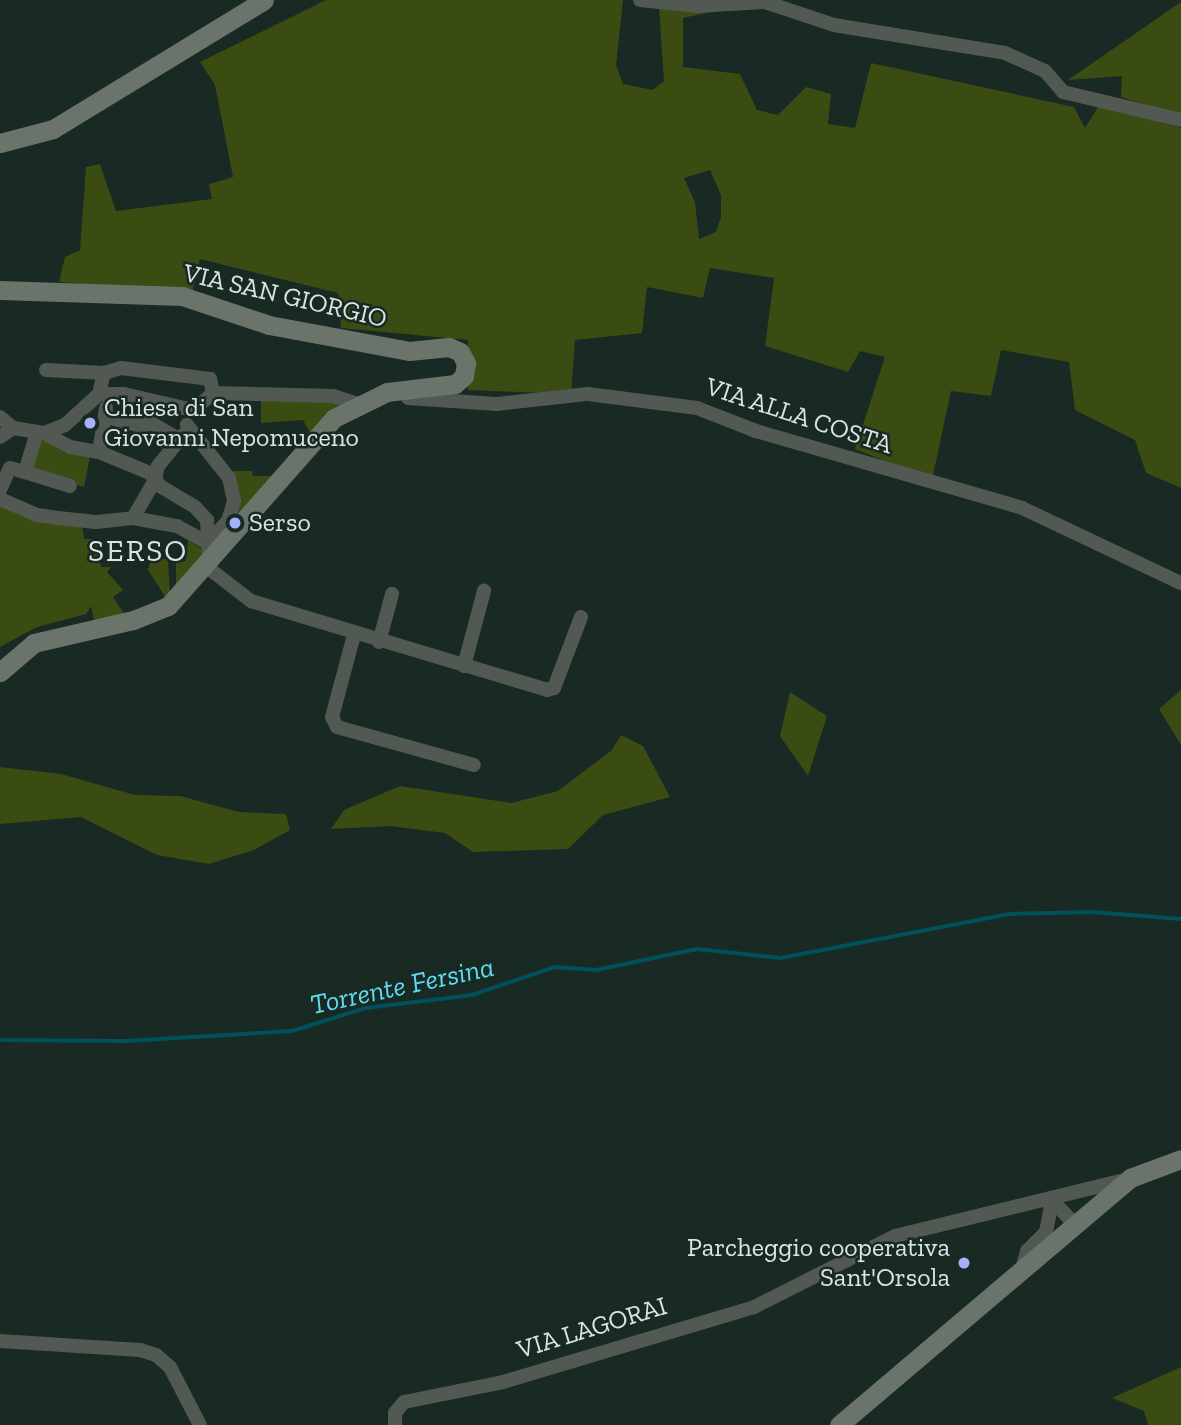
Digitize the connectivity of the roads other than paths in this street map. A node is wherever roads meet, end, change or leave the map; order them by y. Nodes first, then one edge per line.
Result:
1 (264, 0) edge
2 (640, 0) edge
3 (1181, 120) edge
4 (0, 144) edge
5 (0, 290) edge
6 (46, 370) dead end
7 (104, 373) junction
8 (387, 392) junction
9 (213, 393) junction
10 (102, 394) junction
11 (357, 404) junction
12 (192, 410) junction
13 (0, 417) edge
14 (107, 417) junction
15 (187, 425) junction
16 (13, 428) junction
17 (41, 433) junction
18 (0, 437) edge
19 (180, 440) junction
20 (99, 452) junction
21 (25, 472) junction
22 (155, 480) junction
23 (70, 485) dead end
24 (0, 490) edge
25 (0, 499) edge
26 (133, 518) junction
27 (208, 543) junction
28 (208, 565) junction
29 (1181, 583) edge
30 (484, 591) dead end
31 (392, 594) dead end
32 (581, 617) dead end
33 (354, 635) junction
34 (379, 642) junction
35 (464, 666) junction
36 (0, 672) edge
37 (474, 765) dead end
38 (1181, 1159) edge
39 (1130, 1178) junction
40 (1052, 1200) junction
41 (1075, 1224) junction
42 (1022, 1269) junction
43 (0, 1341) edge
44 (200, 1425) edge
45 (395, 1425) edge
46 (839, 1425) edge

1 - 4 street
2 - 3 street
5 - 8 street, VIA SAN GIORGIO
6 - 7 street
7 - 9 street
7 - 10 street
8 - 11 street, VIA SAN GIORGIO
8 - 29 street, VIA ALLA COSTA
9 - 11 street
9 - 12 street
10 - 12 street
10 - 14 street
10 - 17 street
11 - 28 street, VIA SAN GIORGIO
12 - 15 street
13 - 16 street
14 - 19 street
14 - 20 street
15 - 19 street
15 - 27 street
16 - 17 street
16 - 18 street
17 - 20 street
17 - 21 street
19 - 22 street
20 - 22 street
21 - 23 street
21 - 24 street
22 - 26 street
22 - 27 street
25 - 26 street
26 - 27 street
27 - 28 street
28 - 33 street
28 - 36 street, VIA SAN GIORGIO
30 - 35 street
31 - 34 street
32 - 35 street
33 - 34 street
33 - 37 street
34 - 35 street
38 - 39 street, VIA LAGORAI
39 - 40 street, VIA LAGORAI
39 - 41 street, VIA LAGORAI
40 - 41 street
40 - 42 street, VIA LAGORAI
40 - 45 street, VIA LAGORAI
41 - 42 street, VIA LAGORAI
42 - 46 street, VIA LAGORAI
43 - 44 street

